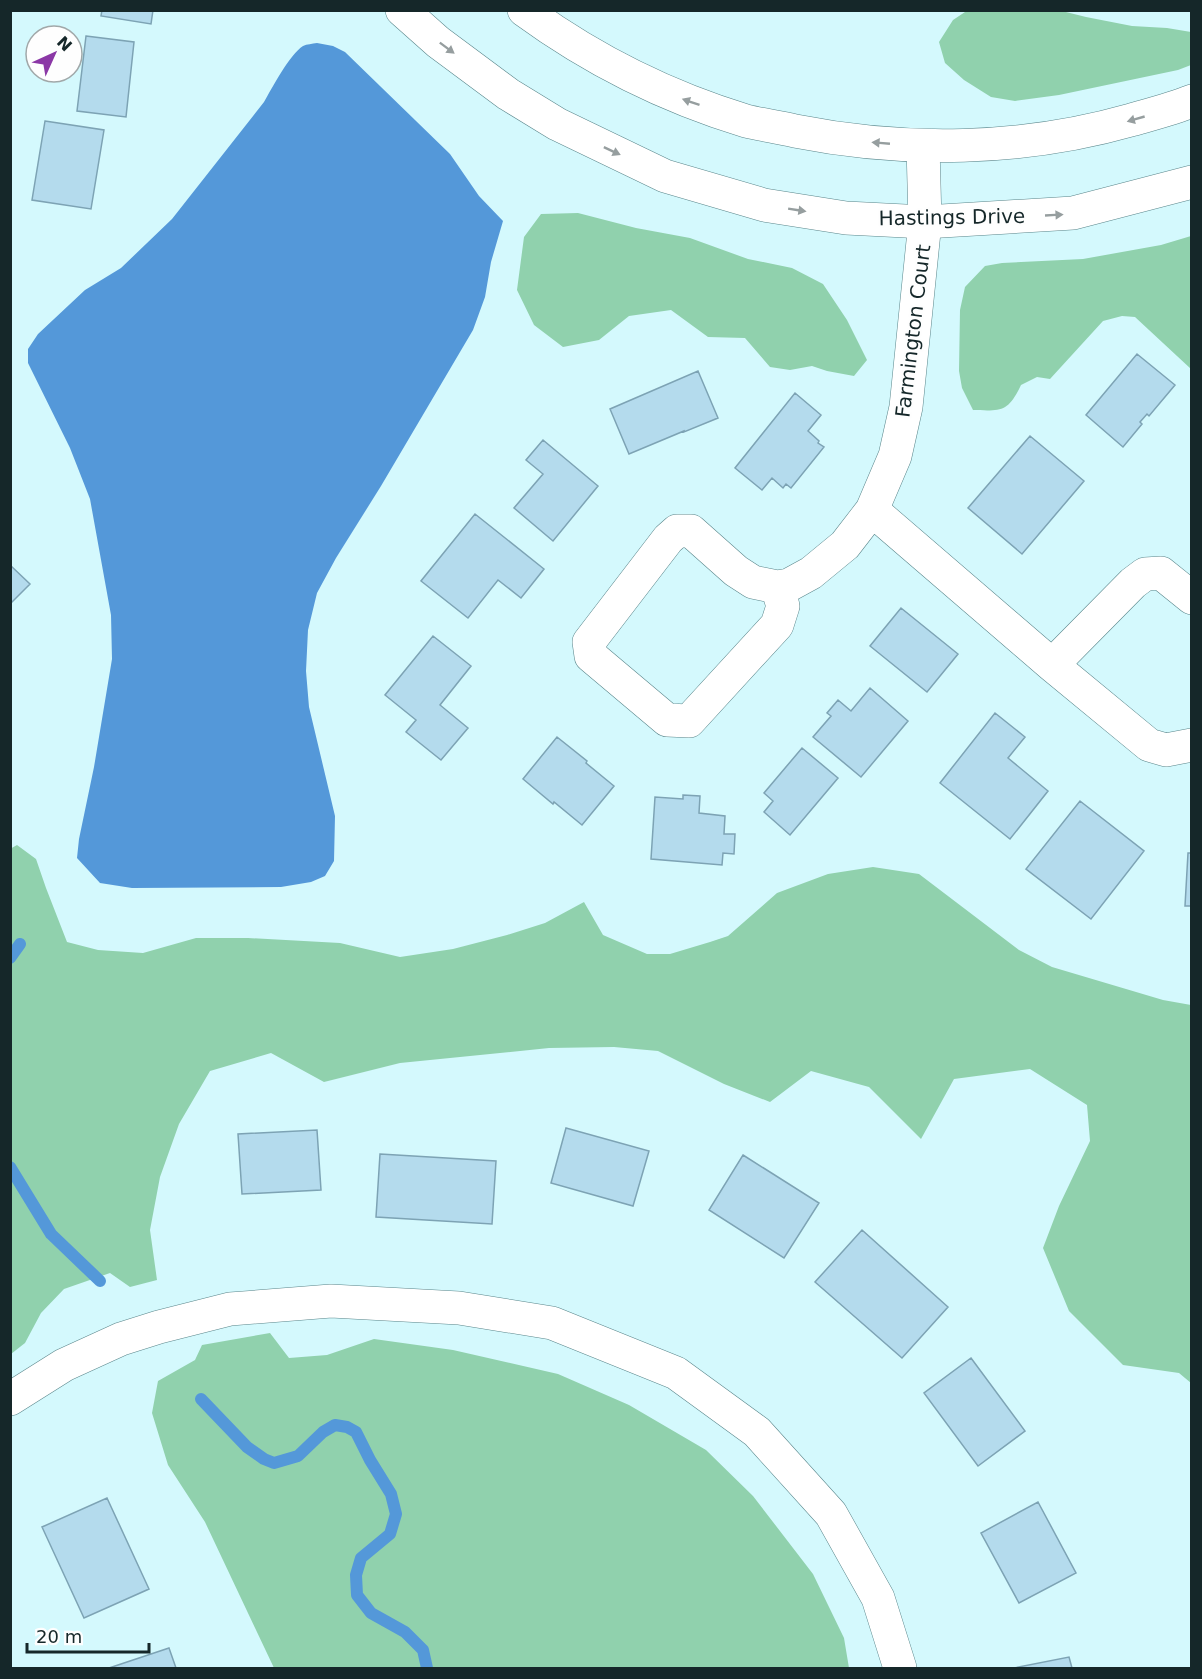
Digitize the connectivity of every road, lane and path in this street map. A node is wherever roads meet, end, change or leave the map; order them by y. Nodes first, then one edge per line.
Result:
1 (402, 10) edge
2 (524, 10) edge
3 (1191, 101) edge
4 (922, 146) junction
5 (1191, 182) edge
6 (925, 222) junction
7 (872, 510) junction
8 (777, 586) junction
9 (1191, 598) edge
10 (1052, 665) junction
11 (1191, 745) edge
12 (10, 1400) edge
13 (900, 1668) edge

1 -> 6 street, Hastings Drive
4 -> 2 street
3 -> 4 street
4 - 6 street, Farmington Court
6 -> 5 street, Hastings Drive
6 - 7 street, Farmington Court
7 - 8 street, Farmington Court
7 - 10 street
8 - 8 street
9 - 10 street
10 - 11 street
12 - 13 street

